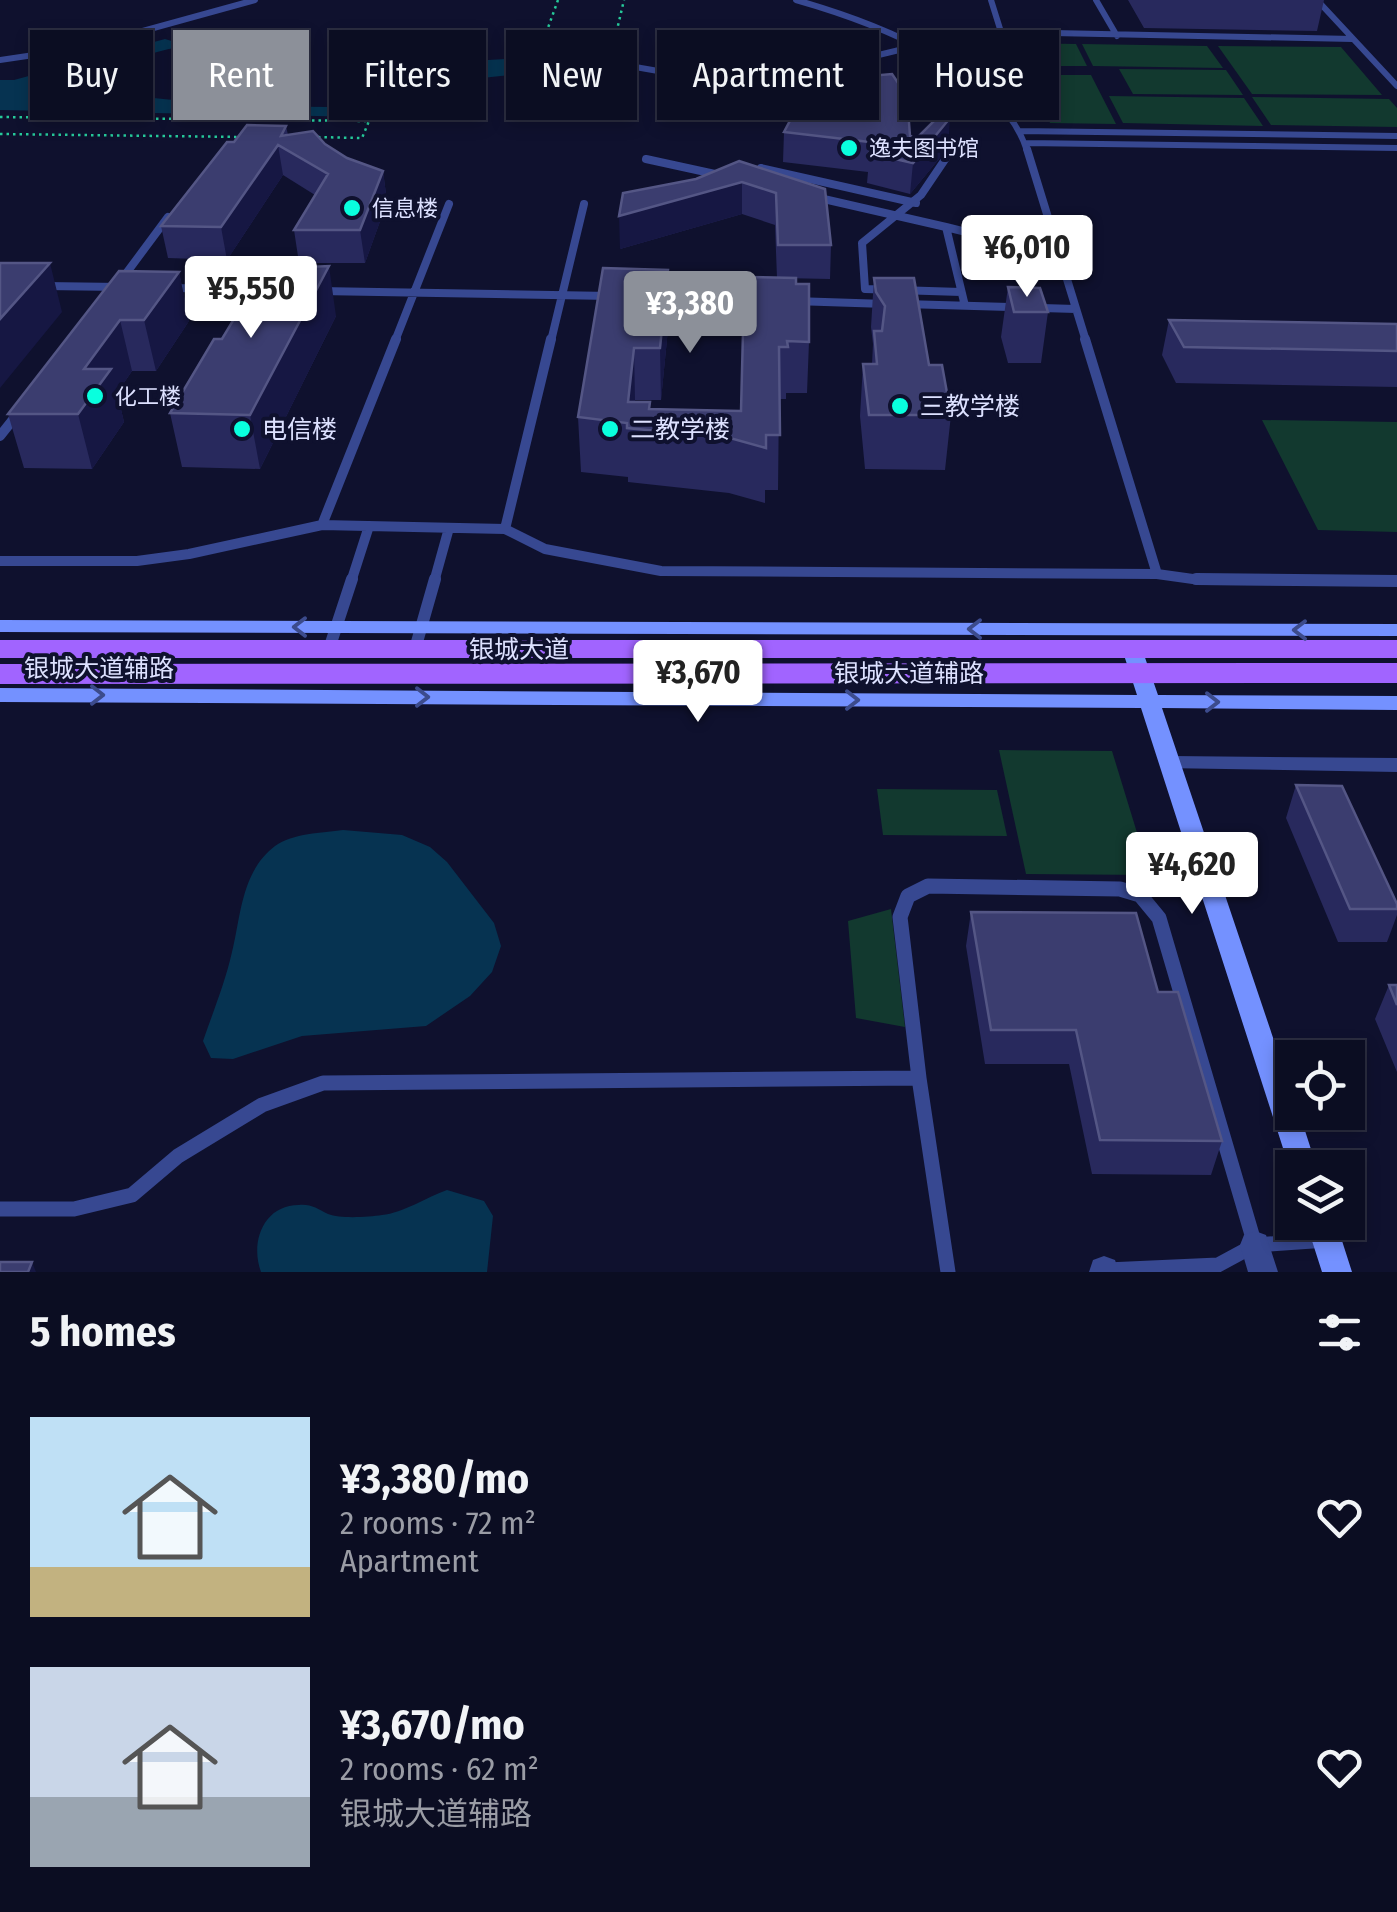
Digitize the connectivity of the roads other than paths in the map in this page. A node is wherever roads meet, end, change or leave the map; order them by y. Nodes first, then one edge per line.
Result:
1 (255, 0) edge
2 (796, 0) edge
3 (991, 0) edge
4 (1096, 0) edge
5 (1317, 0) edge
6 (1000, 30) edge
7 (1059, 34) edge
8 (899, 36) edge
9 (1117, 36) junction
10 (1353, 39) junction
11 (0, 60) edge
12 (879, 81) edge
13 (1397, 86) edge
14 (899, 100) edge
15 (1009, 120) edge
16 (1019, 132) junction
17 (1397, 136) edge
18 (1025, 143) junction
19 (1397, 148) edge
20 (948, 156) dead end
21 (646, 158) dead end
22 (753, 174) edge
23 (728, 177) edge
24 (802, 194) edge
25 (178, 204) edge
26 (449, 204) dead end
27 (584, 204) dead end
28 (916, 204) junction
29 (900, 216) junction
30 (946, 227) junction
31 (1027, 247) dead end
32 (39, 286) edge
33 (116, 287) junction
34 (136, 287) edge
35 (156, 288) edge
36 (256, 290) edge
37 (315, 291) edge
38 (961, 292) junction
39 (414, 293) junction
40 (560, 295) junction
41 (618, 296) edge
42 (638, 297) edge
43 (772, 300) edge
44 (792, 301) edge
45 (105, 302) edge
46 (964, 306) junction
47 (1076, 309) junction
48 (23, 406) edge
49 (0, 436) edge
50 (322, 525) junction
51 (369, 526) junction
52 (449, 528) junction
53 (505, 529) junction
54 (0, 561) edge
55 (1157, 574) junction
56 (1397, 581) edge
57 (0, 626) edge
58 (1397, 630) edge
59 (1397, 648) edge
60 (0, 649) edge
61 (329, 649) junction
62 (416, 649) junction
63 (1397, 673) edge
64 (0, 674) edge
65 (1142, 675) junction
66 (0, 694) edge
67 (1397, 702) edge
68 (1170, 763) junction
69 (1397, 765) edge
70 (920, 1078) junction
71 (1297, 1150) edge
72 (0, 1209) edge
73 (1304, 1240) edge
74 (1327, 1240) edge
75 (1259, 1258) edge
76 (1099, 1271) edge
77 (948, 1272) edge
78 (1338, 1272) edge

1 - 11 lane
2 - 8 lane
3 - 6 lane
4 - 9 lane
5 - 10 lane
7 - 9 lane
9 - 10 lane
10 - 13 lane
12 - 14 lane
15 - 16 lane
16 - 17 lane
16 - 18 lane
18 - 19 lane
18 - 47 lane
20 - 28 lane
21 - 23 lane
22 - 28 lane
24 - 29 lane
25 - 33 lane
26 - 39 lane
27 - 40 lane
28 - 29 lane
29 - 30 lane
29 - 38 lane
30 - 31 lane
30 - 38 lane
32 - 33 lane
33 - 34 lane
33 - 45 lane
35 - 36 lane
37 - 39 lane
38 - 46 lane
39 - 40 lane
39 - 50 lane
40 - 41 lane
40 - 53 lane
42 - 43 lane
44 - 46 lane
46 - 47 lane
47 - 55 lane
48 - 49 lane
50 - 51 lane
50 - 54 lane
51 - 52 lane
51 - 61 lane
52 - 53 lane
52 - 62 lane
53 - 55 lane
55 - 56 lane
58 -> 57 street, 银城大道辅路
59 - 65 main road, 银城大道
60 - 61 main road, 银城大道
61 - 62 main road, 银城大道
62 - 65 main road, 银城大道
63 - 65 main road, 银城大道
64 - 65 main road, 银城大道
66 -> 65 street, 银城大道辅路
65 -> 67 street, 银城大道辅路
65 - 68 street
68 - 69 street
68 - 71 street
70 - 72 lane
70 - 75 lane
70 - 77 lane
73 - 75 lane
74 - 78 street
75 - 76 lane

